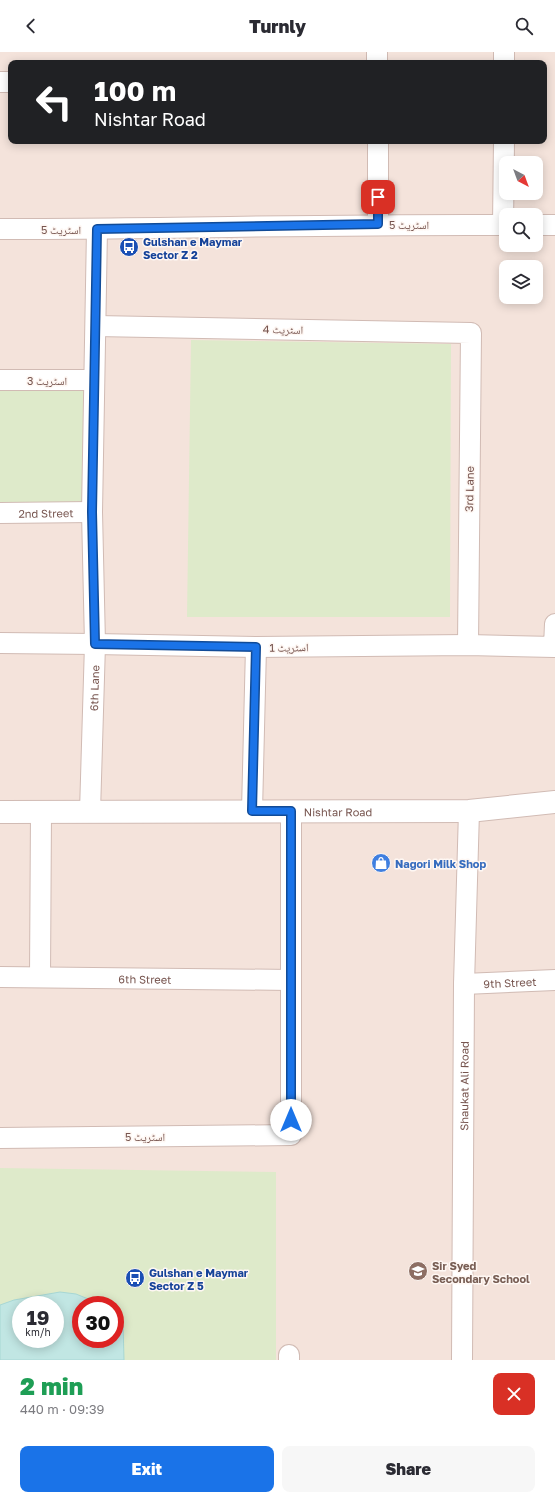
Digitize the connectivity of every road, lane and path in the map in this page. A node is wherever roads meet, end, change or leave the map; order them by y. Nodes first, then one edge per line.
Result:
1 (378, 144) edge
2 (504, 144) edge
3 (504, 208) edge
4 (378, 224) junction
5 (499, 225) edge
6 (543, 225) edge
7 (555, 225) edge
8 (0, 229) edge
9 (97, 229) junction
10 (96, 326) junction
11 (471, 333) joint
12 (0, 380) edge
13 (94, 380) junction
14 (92, 512) junction
15 (0, 513) edge
16 (555, 624) edge
17 (0, 643) edge
18 (95, 644) junction
19 (468, 645) junction
20 (256, 647) junction
21 (554, 647) edge
22 (555, 802) edge
23 (252, 811) junction
24 (291, 811) junction
25 (469, 811) junction
26 (0, 812) edge
27 (41, 812) junction
28 (90, 812) junction
29 (0, 977) edge
30 (40, 978) junction
31 (291, 980) junction
32 (555, 980) edge
33 (464, 984) junction
34 (0, 1138) edge
35 (462, 1360) edge

1 - 4 street
2 - 3 street
4 - 5 street, اسٹریٹ 5
4 - 9 street, اسٹریٹ 5
6 - 7 street
8 - 9 street, اسٹریٹ 5
9 - 10 street, 6th Lane
10 - 11 street, اسٹریٹ 4
10 - 13 street, 6th Lane
11 - 19 street, 3rd Lane
12 - 13 street, اسٹریٹ 3
13 - 14 street, 6th Lane
14 - 15 street, 2nd Street
14 - 18 street, 6th Lane
16 - 21 street
17 - 18 street, اسٹریٹ 1
18 - 20 street, اسٹریٹ 1
18 - 28 street, 6th Lane
19 - 20 street, اسٹریٹ 1
19 - 21 street, اسٹریٹ 1
20 - 23 street
22 - 25 street, Nishtar Road
23 - 24 street, Nishtar Road
23 - 28 street, Nishtar Road
24 - 25 street, Nishtar Road
24 - 31 street
25 - 33 street, Shaukat Ali Road
26 - 27 street, Nishtar Road
27 - 28 street, Nishtar Road
27 - 30 street
29 - 30 street, 6th Street
30 - 31 street, 6th Street
31 - 34 street, اسٹریٹ 5
32 - 33 street, 9th Street
33 - 35 street, Shaukat Ali Road

